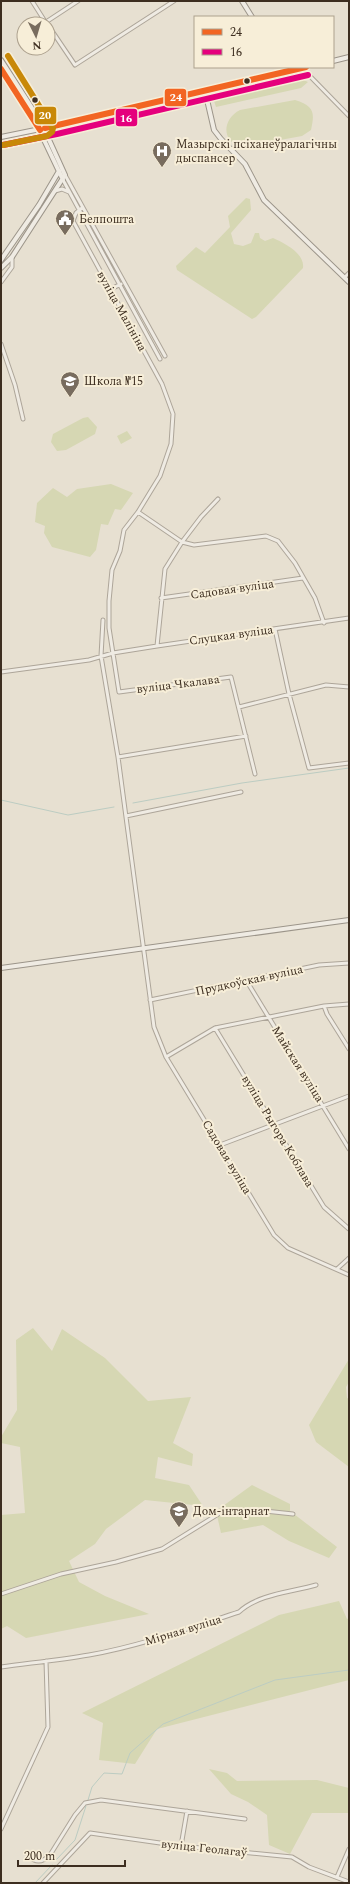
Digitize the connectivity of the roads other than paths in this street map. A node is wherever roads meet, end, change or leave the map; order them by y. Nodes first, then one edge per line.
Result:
1 (32, 1) edge
2 (78, 1) edge
3 (174, 1) edge
4 (242, 1) edge
5 (42, 16) edge
6 (251, 16) edge
7 (56, 17) edge
8 (56, 37) edge
9 (349, 57) edge
10 (1, 60) edge
11 (334, 61) edge
12 (283, 68) edge
13 (300, 68) edge
14 (305, 68) edge
15 (1, 69) edge
16 (285, 72) junction
17 (205, 91) junction
18 (349, 116) edge
19 (42, 129) junction
20 (1, 137) edge
21 (62, 167) junction
22 (59, 172) junction
23 (65, 175) junction
24 (63, 180) junction
25 (56, 191) junction
26 (69, 192) junction
27 (80, 209) junction
28 (12, 257) junction
29 (1, 260) edge
30 (1, 268) edge
31 (349, 273) edge
32 (345, 277) junction
33 (1, 282) edge
34 (349, 282) edge
35 (124, 283) junction
36 (120, 285) junction
37 (111, 290) junction
38 (1, 344) edge
39 (165, 356) dead end
40 (160, 359) dead end
41 (23, 419) dead end
42 (218, 499) dead end
43 (138, 512) junction
44 (182, 542) junction
45 (303, 578) junction
46 (161, 598) junction
47 (349, 618) edge
48 (103, 620) dead end
49 (324, 623) junction
50 (276, 631) junction
51 (157, 646) junction
52 (113, 653) junction
53 (101, 656) junction
54 (3, 671) edge
55 (349, 687) edge
56 (289, 694) junction
57 (239, 707) junction
58 (246, 736) junction
59 (118, 757) junction
60 (349, 763) edge
61 (255, 774) dead end
62 (241, 792) dead end
63 (126, 816) junction
64 (349, 920) edge
65 (144, 948) junction
66 (349, 963) edge
67 (1, 968) edge
68 (246, 980) junction
69 (150, 1000) junction
70 (349, 1004) edge
71 (324, 1006) junction
72 (269, 1016) junction
73 (215, 1028) junction
74 (349, 1049) edge
75 (166, 1057) junction
76 (349, 1096) edge
77 (324, 1106) junction
78 (275, 1125) junction
79 (220, 1145) junction
80 (349, 1149) edge
81 (349, 1229) edge
82 (349, 1258) edge
83 (337, 1269) junction
84 (349, 1275) edge
85 (293, 1514) dead end
86 (316, 1585) dead end
87 (1, 1594) edge
88 (46, 1661) junction
89 (1, 1667) edge
90 (187, 1811) junction
91 (246, 1819) dead end
92 (1, 1829) edge
93 (180, 1846) junction
94 (349, 1849) edge
95 (34, 1860) dead end
96 (337, 1877) junction
97 (349, 1882) edge
98 (43, 1883) edge

1 - 5 street
2 - 7 street
3 - 8 street
4 - 6 main road
9 - 11 main road
10 - 19 main road
12 - 16 main road
13 - 16 main road
14 - 18 street
15 - 19 main road
16 - 17 main road
17 - 19 main road
17 - 32 main road
19 - 20 main road
19 - 21 main road
19 - 22 main road
21 - 22 main road
21 - 23 main road
22 - 24 main road
22 - 29 main road
23 - 24 main road
23 - 27 street
24 - 25 main road
24 - 26 street
25 - 26 street
25 - 28 main road
26 - 27 street
27 - 35 street
27 - 36 street
27 - 37 street, вуліца Малініна
28 - 30 main road
28 - 33 street
31 - 32 street
32 - 34 main road
35 - 36 street
35 - 39 street
36 - 37 street
36 - 40 street
37 - 43 street, вуліца Малініна
38 - 41 street
42 - 44 street
43 - 44 street
43 - 52 street
44 - 45 street
44 - 46 street
45 - 46 street, Садовая вуліца
45 - 49 street
46 - 51 street
47 - 49 street, Слуцкая вуліца
48 - 53 street, Садовая вуліца
49 - 50 street, Слуцкая вуліца
50 - 51 street, Слуцкая вуліца
50 - 56 street
51 - 52 street, Слуцкая вуліца
52 - 53 street, Слуцкая вуліца
52 - 57 street, вуліца Чкалава
53 - 54 street, Слуцкая вуліца
53 - 59 street, Садовая вуліца
55 - 56 street
56 - 57 street
56 - 60 street
57 - 58 street
58 - 59 street
58 - 61 street
59 - 63 street, Садовая вуліца
62 - 63 street
63 - 65 street, Садовая вуліца
64 - 65 main road
65 - 67 main road
65 - 69 street, Садовая вуліца
66 - 68 street, Прудкоўская вуліца
68 - 69 street, Прудкоўская вуліца
68 - 72 street, Майская вуліца
69 - 75 street, Садовая вуліца
70 - 71 street
71 - 72 street
71 - 74 street
72 - 73 street
72 - 77 street, Майская вуліца
73 - 75 street
73 - 78 street, вуліца Рыгора Коблава
75 - 79 street, Садовая вуліца
76 - 77 street
77 - 78 street
77 - 80 street, Майская вуліца
78 - 79 street
78 - 81 street, вуліца Рыгора Коблава
79 - 83 street, Садовая вуліца
82 - 83 street
83 - 84 street, Садовая вуліца
85 - 87 street
86 - 88 street, Мірная вуліца
88 - 89 street, Мірная вуліца
88 - 92 street
90 - 91 street
90 - 93 street
90 - 95 street
93 - 96 street, вуліца Геолагаў
93 - 98 street, вуліца Геолагаў
94 - 96 street
96 - 97 street

